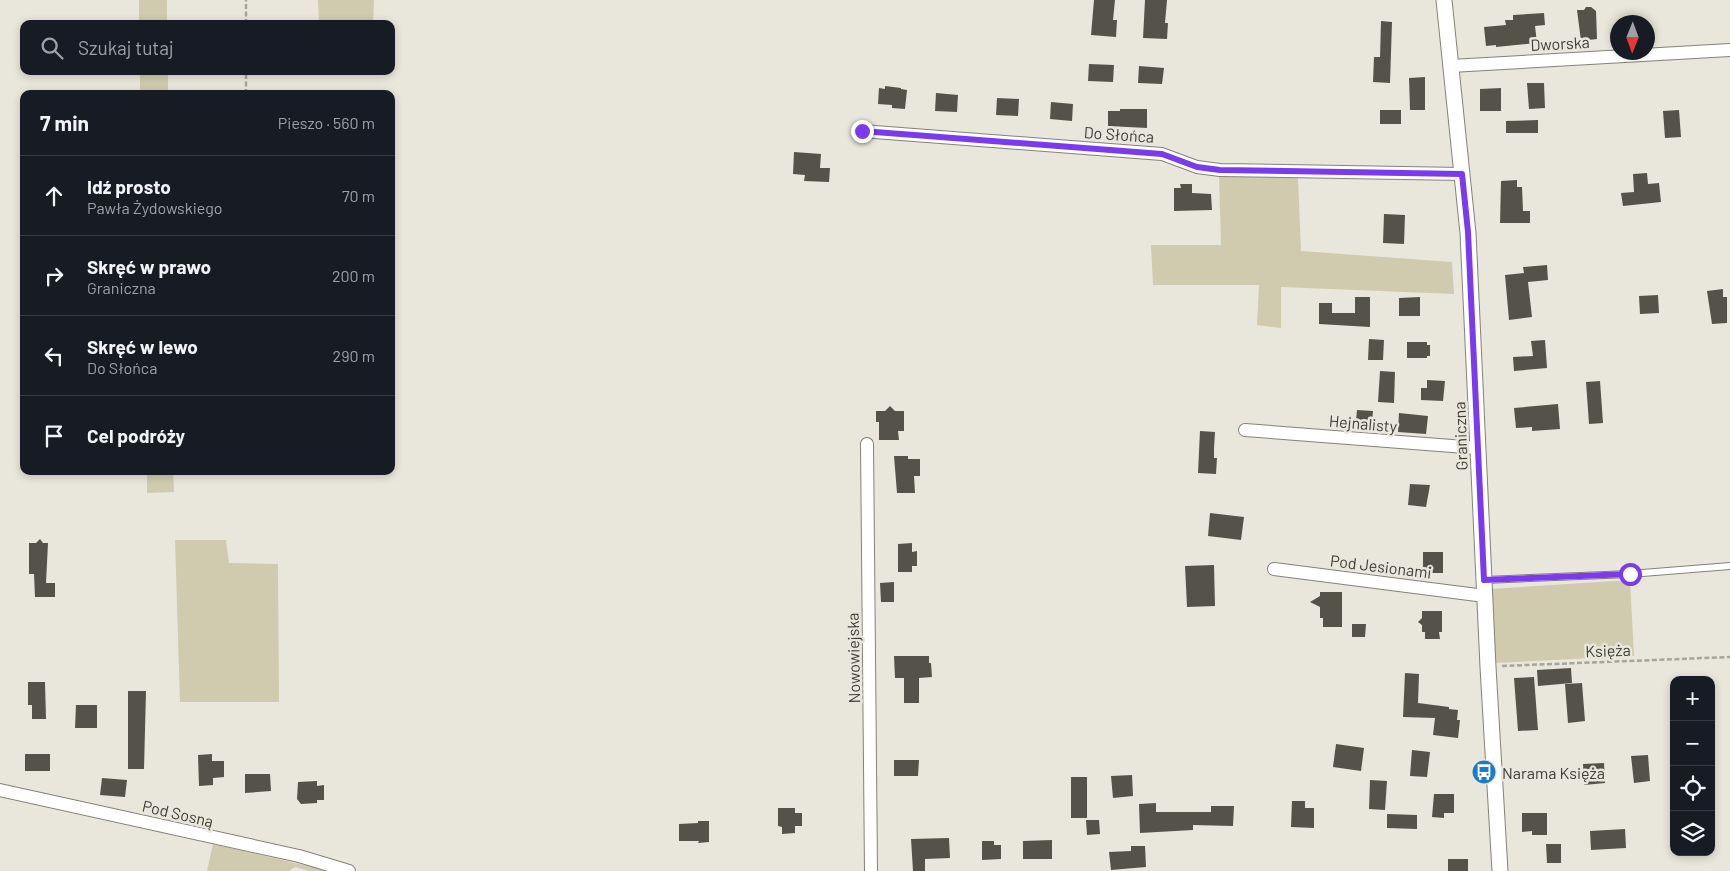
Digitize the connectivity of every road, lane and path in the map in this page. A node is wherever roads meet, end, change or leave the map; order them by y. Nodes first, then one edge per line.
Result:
1 (246, 0) edge
2 (1444, 0) edge
3 (246, 20) edge
4 (1730, 50) edge
5 (1451, 66) junction
6 (246, 75) edge
7 (246, 90) edge
8 (862, 131) dead end
9 (1462, 174) junction
10 (1245, 430) dead end
11 (867, 444) dead end
12 (1478, 448) junction
13 (1730, 566) edge
14 (1274, 569) dead end
15 (1484, 580) junction
16 (1485, 596) junction
17 (1730, 657) edge
18 (1488, 666) junction
19 (0, 790) edge
20 (349, 871) edge
21 (871, 871) edge
22 (1500, 871) edge

1 - 3 path
2 - 5 street, Graniczna
4 - 5 street, Dworska
5 - 9 street, Graniczna
6 - 7 path
8 - 9 street, Do Słońca
9 - 12 street, Graniczna
10 - 12 street, Hejnalisty
11 - 21 street, Nowowiejska
12 - 15 street, Graniczna
13 - 15 lane
14 - 16 street, Pod Jesionami
15 - 16 street, Graniczna
16 - 18 street, Graniczna
17 - 18 path, Księża
18 - 22 street, Graniczna
19 - 20 street, Pod Sosną

